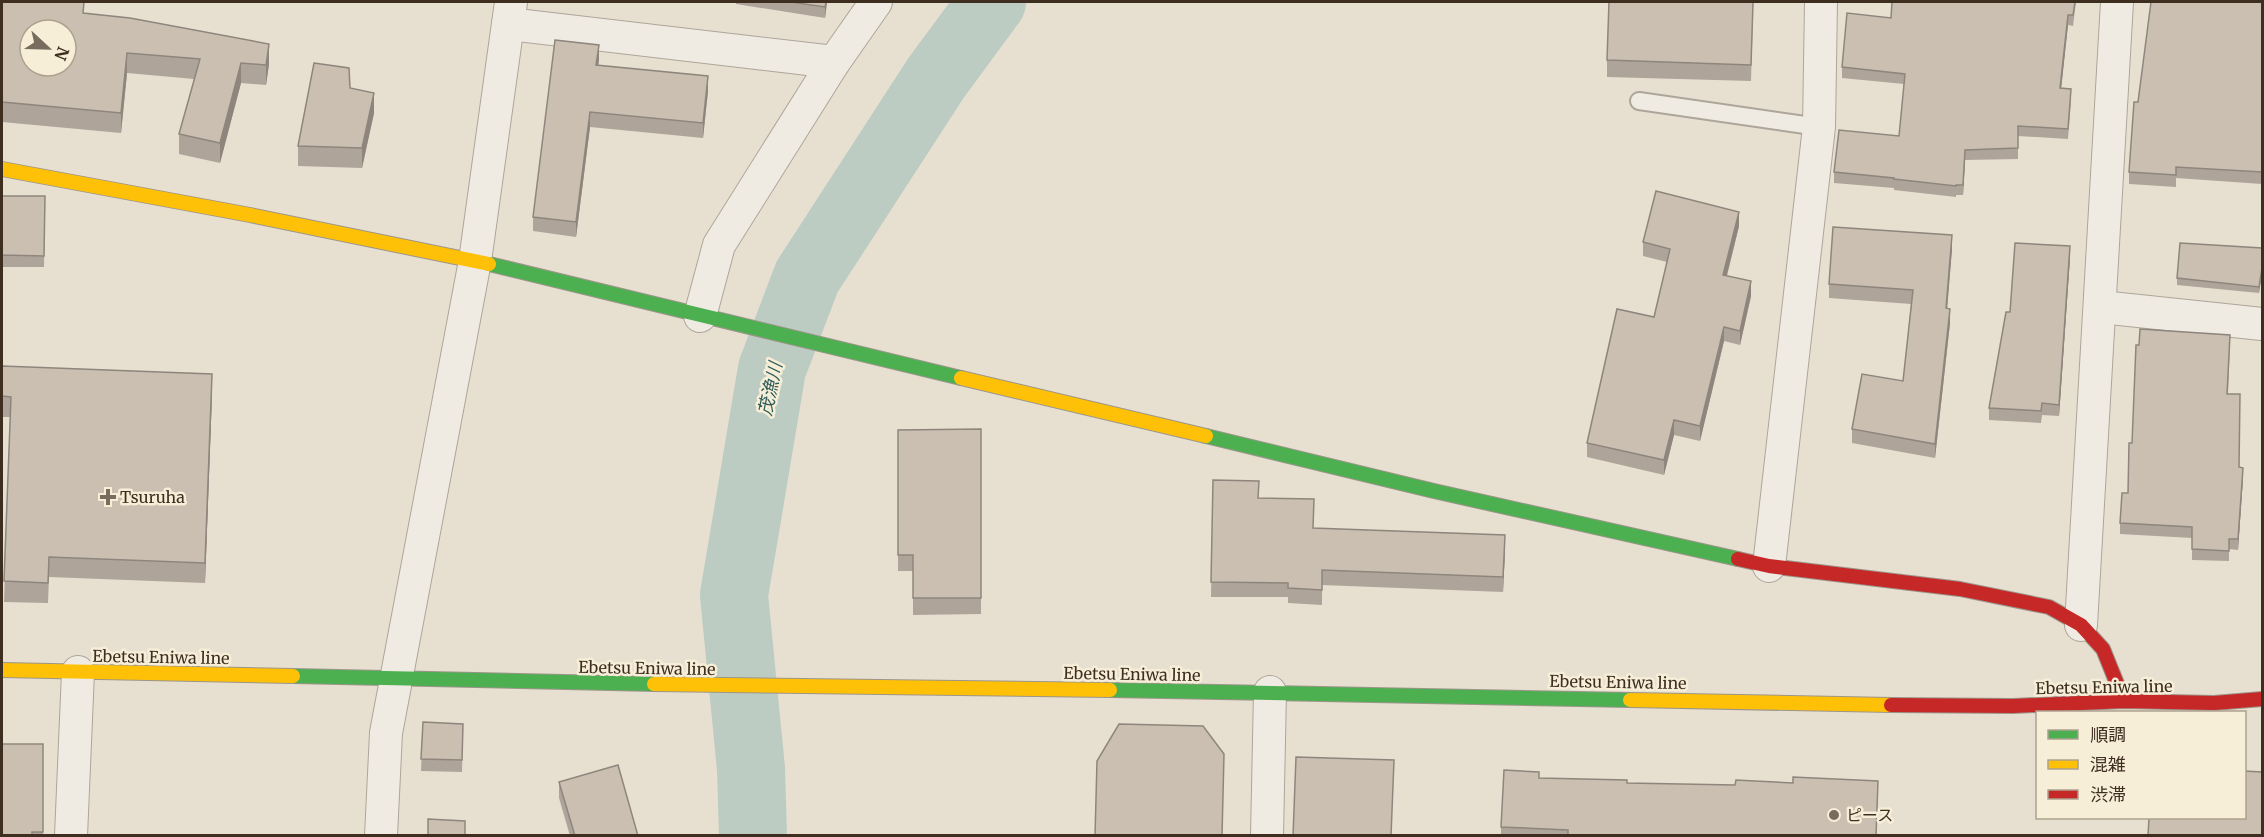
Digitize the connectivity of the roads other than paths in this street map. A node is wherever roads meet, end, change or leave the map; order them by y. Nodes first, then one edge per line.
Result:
1 (876, 2) edge
2 (1821, 2) edge
3 (2117, 2) edge
4 (509, 13) edge
5 (834, 62) junction
6 (1639, 101) dead end
7 (1819, 127) junction
8 (2, 169) edge
9 (476, 261) junction
10 (2101, 307) junction
11 (700, 316) junction
12 (2262, 324) edge
13 (1768, 566) junction
14 (2081, 625) junction
15 (2, 670) edge
16 (78, 672) junction
17 (396, 678) junction
18 (1270, 692) junction
19 (2262, 699) edge
20 (2124, 701) junction
21 (71, 836) edge
22 (381, 836) edge
23 (1268, 836) edge

1 - 5 street
2 - 7 street
3 - 10 street
4 - 5 street
4 - 9 street
5 - 11 street
6 - 7 lane
7 - 13 street
8 - 9 main road
9 - 11 main road
9 - 17 street
10 - 12 street
10 - 14 street
11 - 13 main road
13 - 14 main road
14 - 20 main road
15 - 16 main road, Ebetsu Eniwa line
16 - 17 main road, Ebetsu Eniwa line
16 - 21 street
17 - 18 main road, Ebetsu Eniwa line
17 - 22 street
18 - 20 main road, Ebetsu Eniwa line
18 - 23 street
19 - 20 main road, Ebetsu Eniwa line

